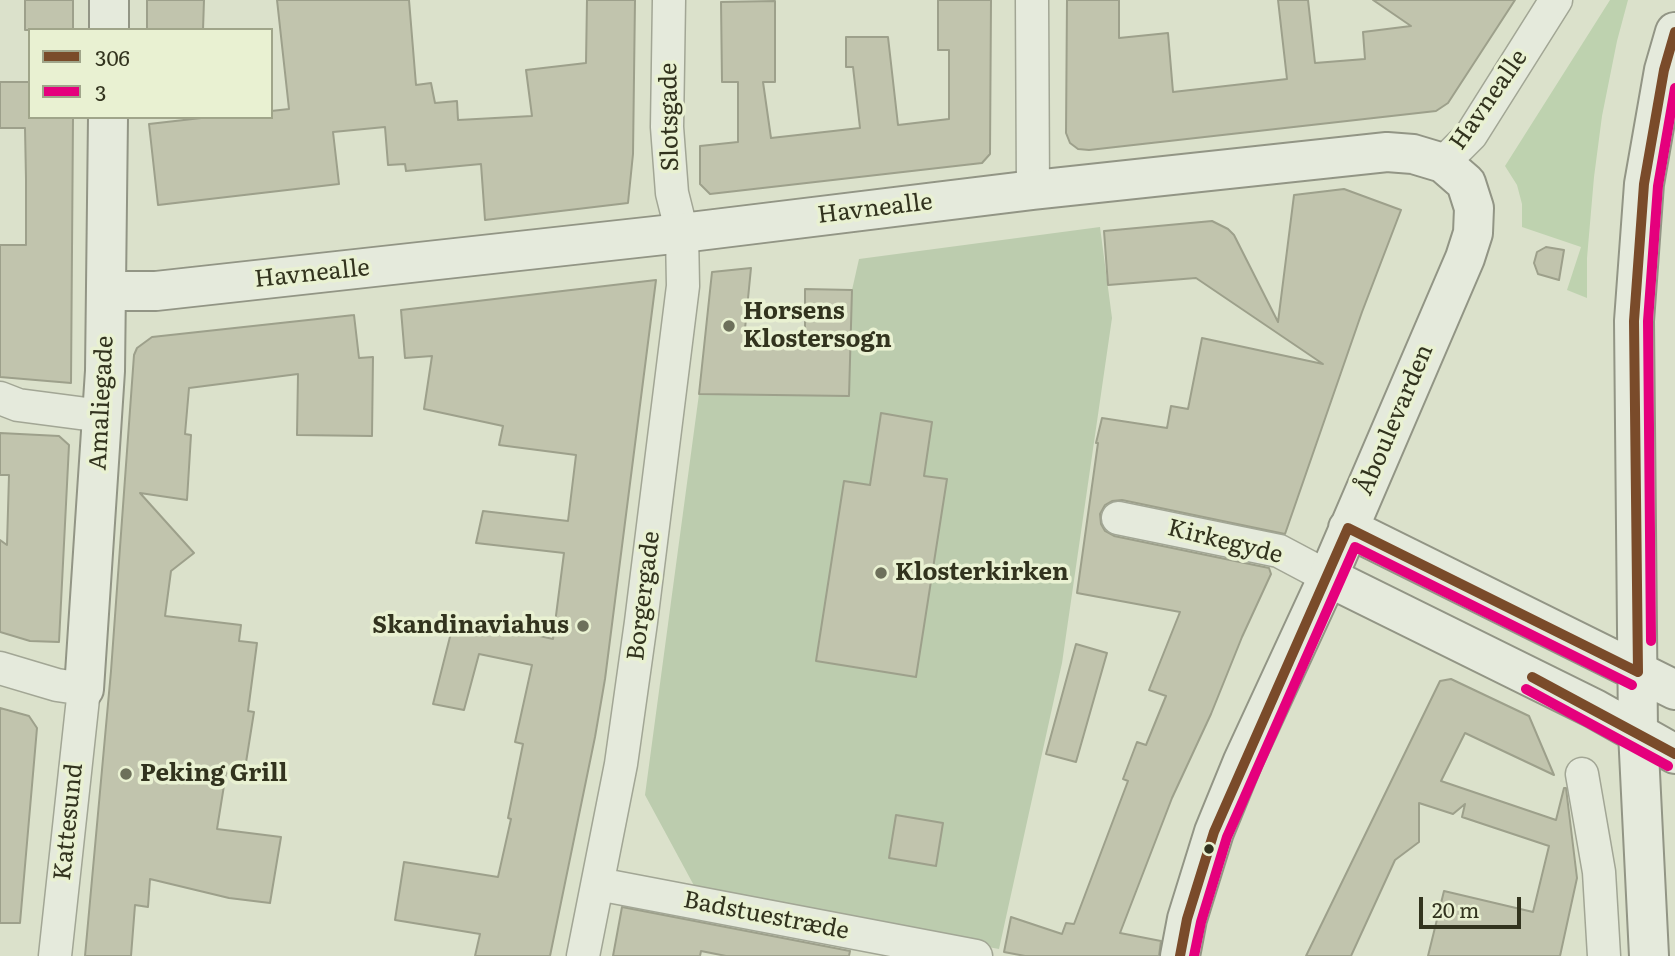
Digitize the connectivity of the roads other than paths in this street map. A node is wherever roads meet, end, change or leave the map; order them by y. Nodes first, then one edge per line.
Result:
1 (109, 0) edge
2 (669, 0) edge
3 (1032, 0) edge
4 (1556, 0) edge
5 (109, 28) edge
6 (1675, 32) edge
7 (108, 119) edge
8 (1443, 163) junction
9 (1033, 190) junction
10 (682, 233) junction
11 (107, 291) junction
12 (0, 398) edge
13 (102, 416) junction
14 (1118, 518) dead end
15 (1348, 528) junction
16 (1328, 576) junction
17 (0, 668) edge
18 (1637, 671) junction
19 (84, 689) junction
20 (1675, 690) edge
21 (1637, 732) junction
22 (1675, 754) edge
23 (1582, 774) dead end
24 (598, 884) junction
25 (55, 956) edge
26 (583, 956) edge
27 (976, 956) edge
28 (1180, 956) edge
29 (1604, 956) edge
30 (1649, 956) edge

1 - 5 street
2 - 10 street, Slotsgade
3 - 9 street
4 - 8 street, Havnealle
6 - 18 street
7 - 11 street, Amaliegade
8 - 9 street, Havnealle
8 - 15 street, Åboulevarden
9 - 10 street, Havnealle
10 - 11 street, Havnealle
10 - 24 street, Borgergade
11 - 13 street, Amaliegade
12 - 13 street
13 - 19 street, Amaliegade
14 - 16 street, Kirkegyde
15 - 16 street, Åboulevarden
15 - 18 street
16 - 21 street
16 - 28 street, Åboulevarden
17 - 19 street
18 - 20 street
18 - 21 street
19 - 25 street, Kattesund
21 - 22 street
21 - 30 street
23 - 29 street
24 - 26 street, Borgergade
24 - 27 street, Badstuestræde

